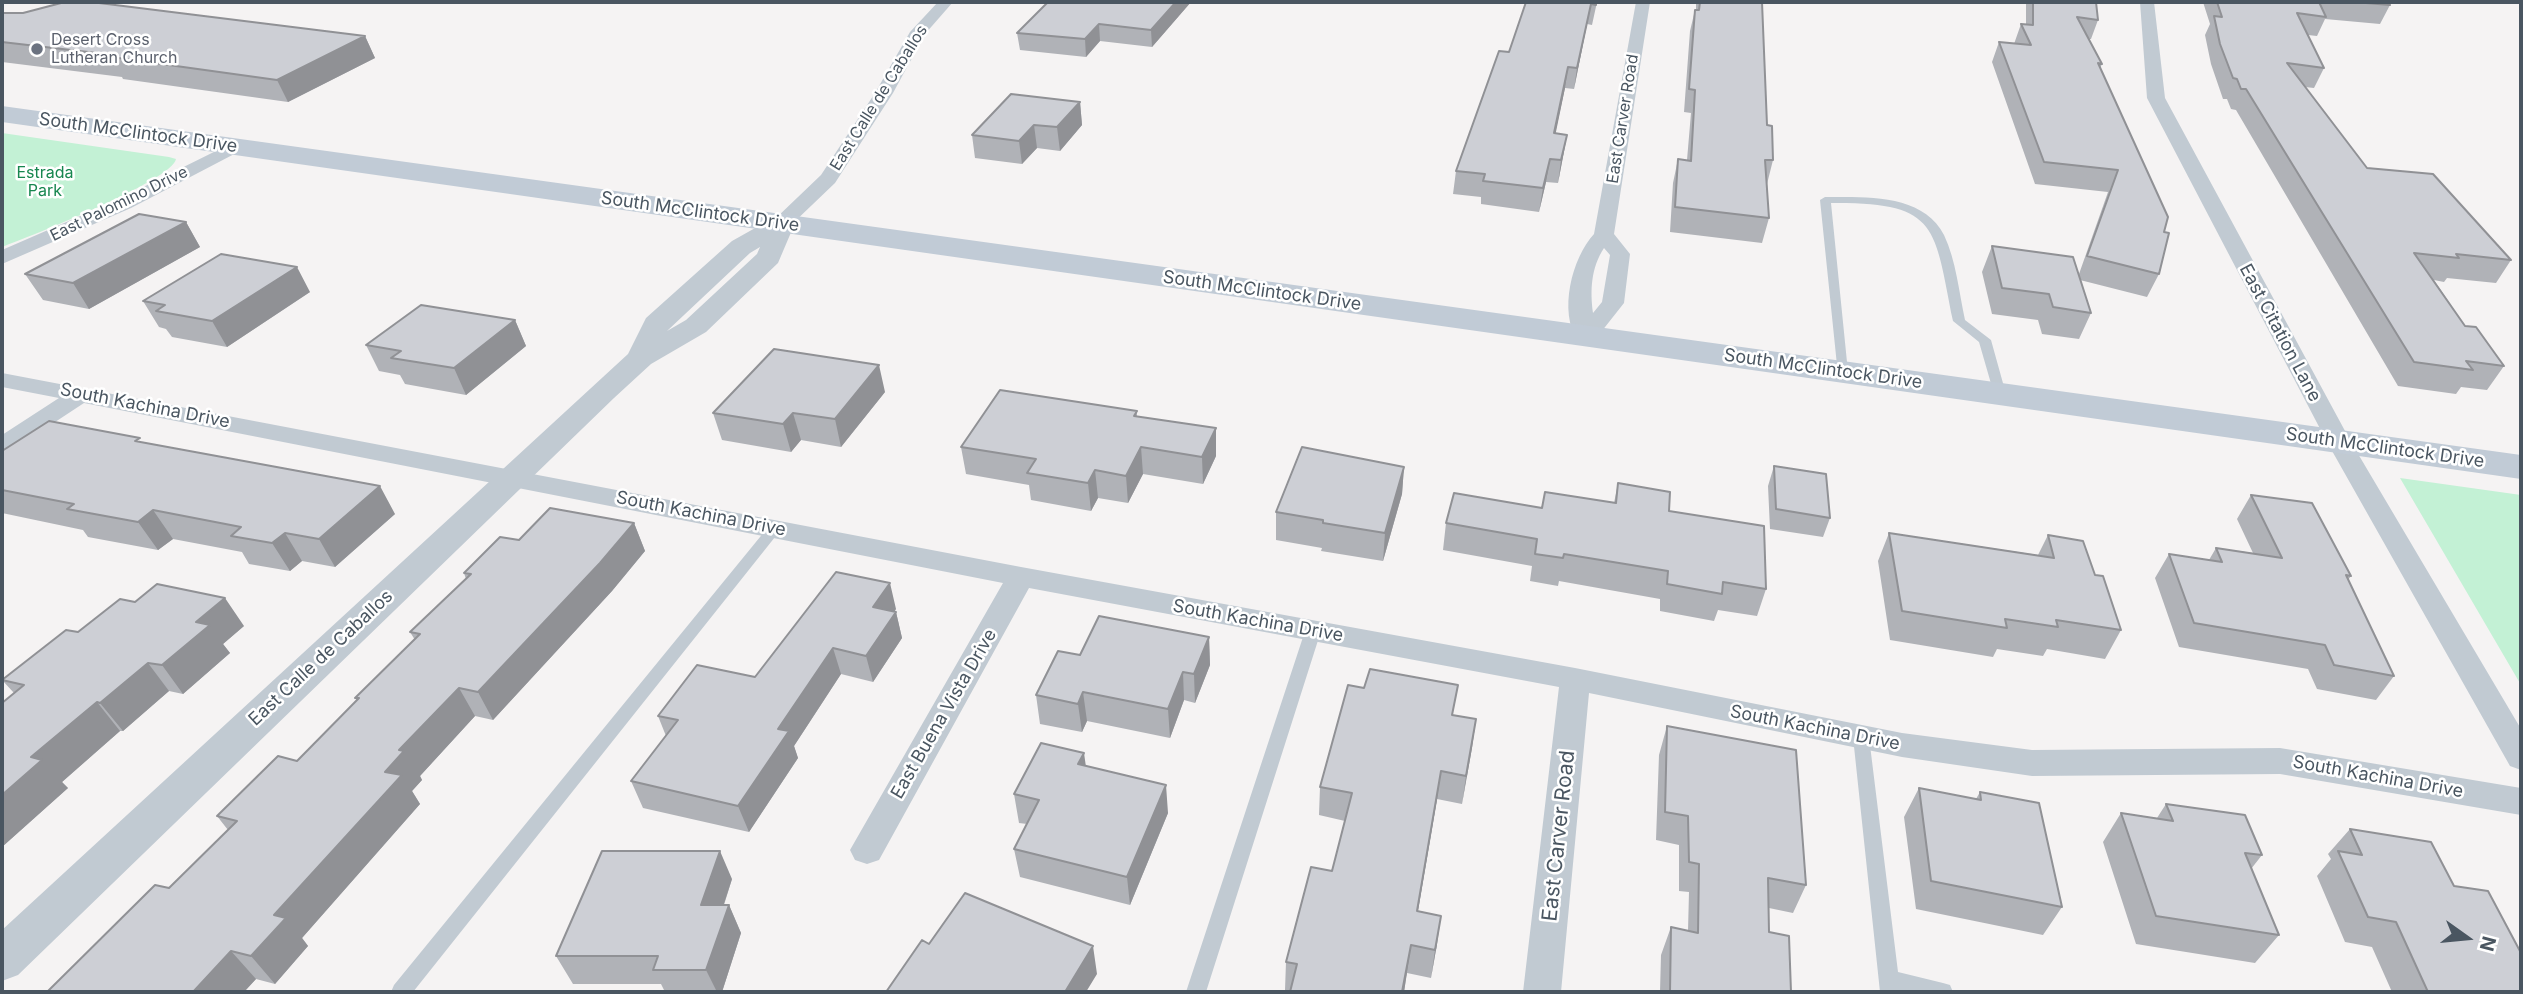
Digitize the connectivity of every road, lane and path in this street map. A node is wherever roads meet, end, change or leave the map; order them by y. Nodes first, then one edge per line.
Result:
1 (946, 2) edge
2 (1643, 2) edge
3 (2140, 3) edge
4 (2, 114) edge
5 (234, 147) junction
6 (782, 223) junction
7 (1604, 235) junction
8 (2, 258) edge
9 (1586, 336) junction
10 (1842, 372) junction
11 (2, 380) edge
12 (82, 394) junction
13 (2000, 394) junction
14 (2339, 442) junction
15 (2, 446) edge
16 (2521, 467) edge
17 (512, 478) junction
18 (774, 529) junction
19 (1021, 577) junction
20 (1313, 631) junction
21 (1575, 679) junction
22 (1861, 737) junction
23 (2521, 757) edge
24 (2521, 802) edge
25 (867, 850) dead end
26 (2, 960) edge
27 (1889, 986) edge
28 (401, 992) edge
29 (1196, 992) edge
30 (1542, 992) edge
31 (1943, 992) edge

1 - 6 street, East Calle de Caballos
2 - 7 street, East Carver Road
3 - 14 street, East Citation Lane
4 - 5 main road, South McClintock Drive
5 - 6 main road, South McClintock Drive
5 - 8 street, East Palomino Drive
6 - 9 main road, South McClintock Drive
6 - 17 street, East Calle de Caballos
7 - 9 street, East Carver Road
7 - 9 street
9 - 10 main road, South McClintock Drive
10 - 13 main road, South McClintock Drive
10 - 13 lane
11 - 12 street, South Kachina Drive
12 - 15 street
12 - 17 street, South Kachina Drive
13 - 14 main road, South McClintock Drive
14 - 16 main road, South McClintock Drive
14 - 23 street, East Citation Lane
17 - 18 street, South Kachina Drive
17 - 26 street, East Calle de Caballos
18 - 19 street, South Kachina Drive
18 - 28 lane
19 - 20 street, South Kachina Drive
19 - 25 street, East Buena Vista Drive
20 - 21 street, South Kachina Drive
20 - 29 lane
21 - 22 street, South Kachina Drive
21 - 30 street, East Carver Road
22 - 24 street, South Kachina Drive
22 - 27 lane
27 - 31 lane

